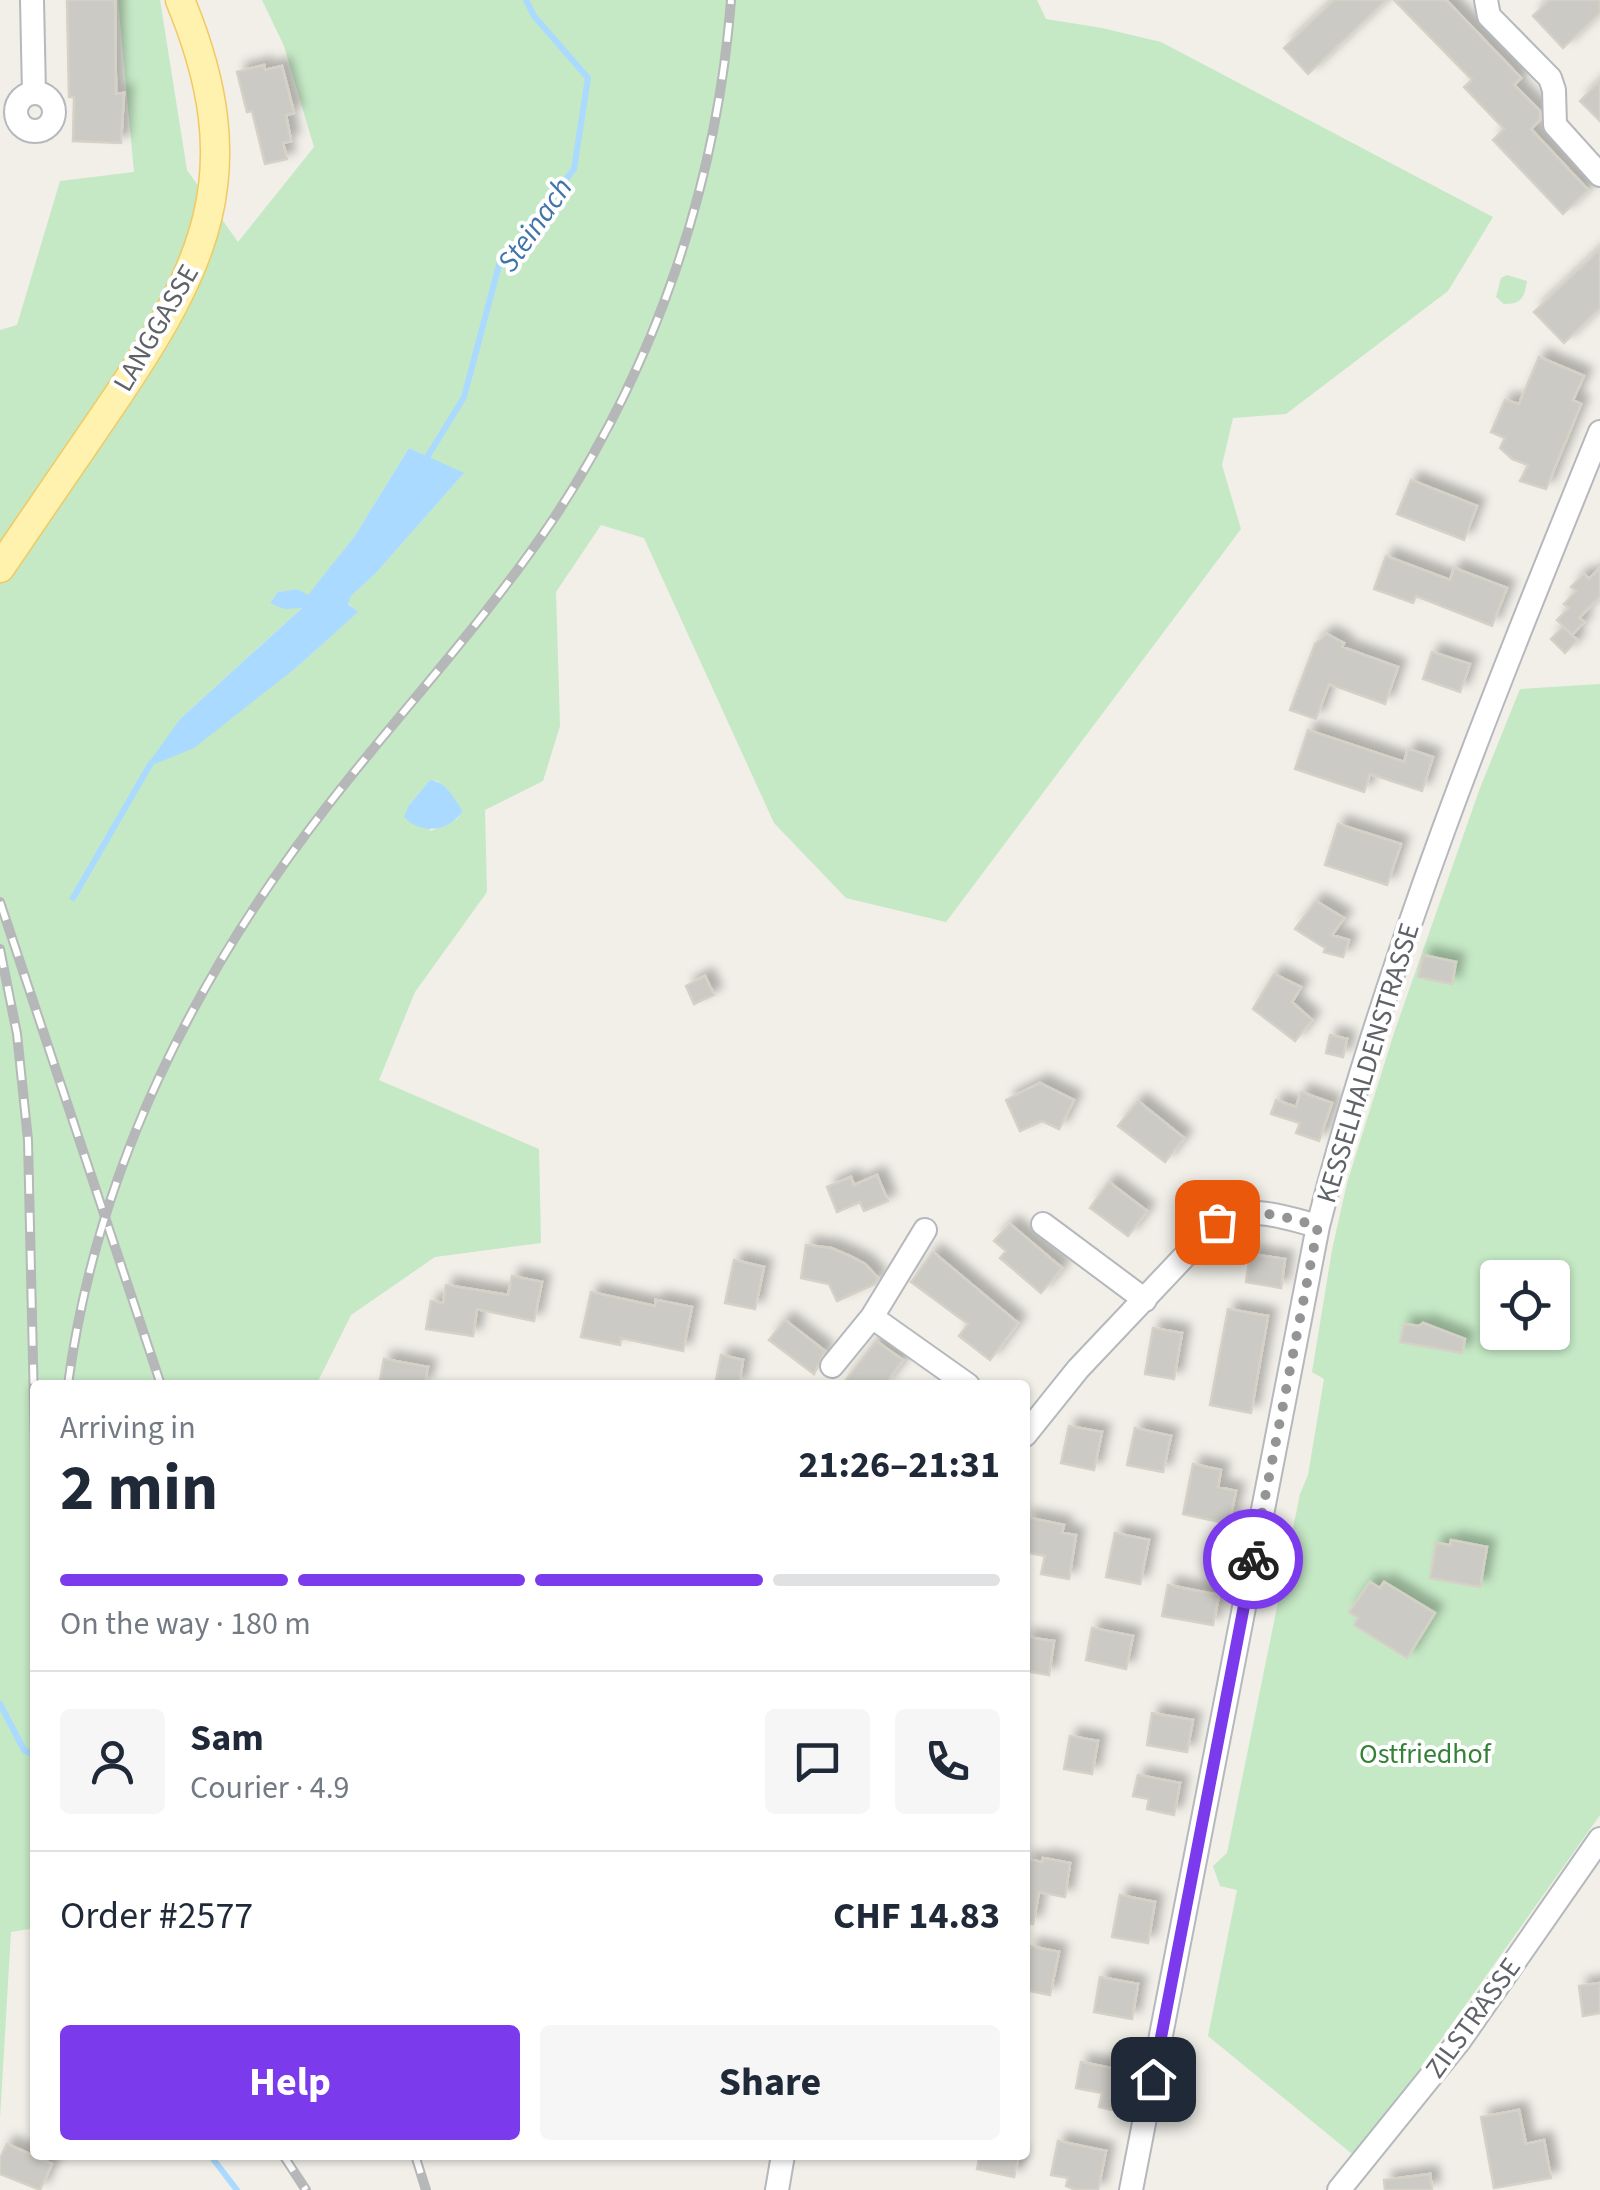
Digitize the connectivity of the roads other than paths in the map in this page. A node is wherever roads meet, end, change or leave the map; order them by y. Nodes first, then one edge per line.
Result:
1 (32, 0) edge
2 (180, 0) edge
3 (1486, 0) edge
4 (34, 93) dead end
5 (1600, 175) edge
6 (1600, 432) edge
7 (0, 568) edge
8 (1043, 1224) dead end
9 (1318, 1226) junction
10 (926, 1230) dead end
11 (1145, 1300) junction
12 (872, 1317) junction
13 (832, 1366) dead end
14 (961, 1380) edge
15 (1030, 1429) edge
16 (1600, 1839) edge
17 (782, 2160) edge
18 (777, 2190) edge
19 (1131, 2190) edge
20 (1338, 2190) edge

1 - 4 street
2 - 7 main road, LANGGASSE
3 - 5 street
6 - 9 street, KESSELHALDENSTRASSE
8 - 11 street
9 - 11 street
9 - 19 street, KESSELHALDENSTRASSE
10 - 12 street
11 - 15 street
12 - 13 street
12 - 14 street
16 - 20 street, ZILSTRASSE
17 - 18 street

